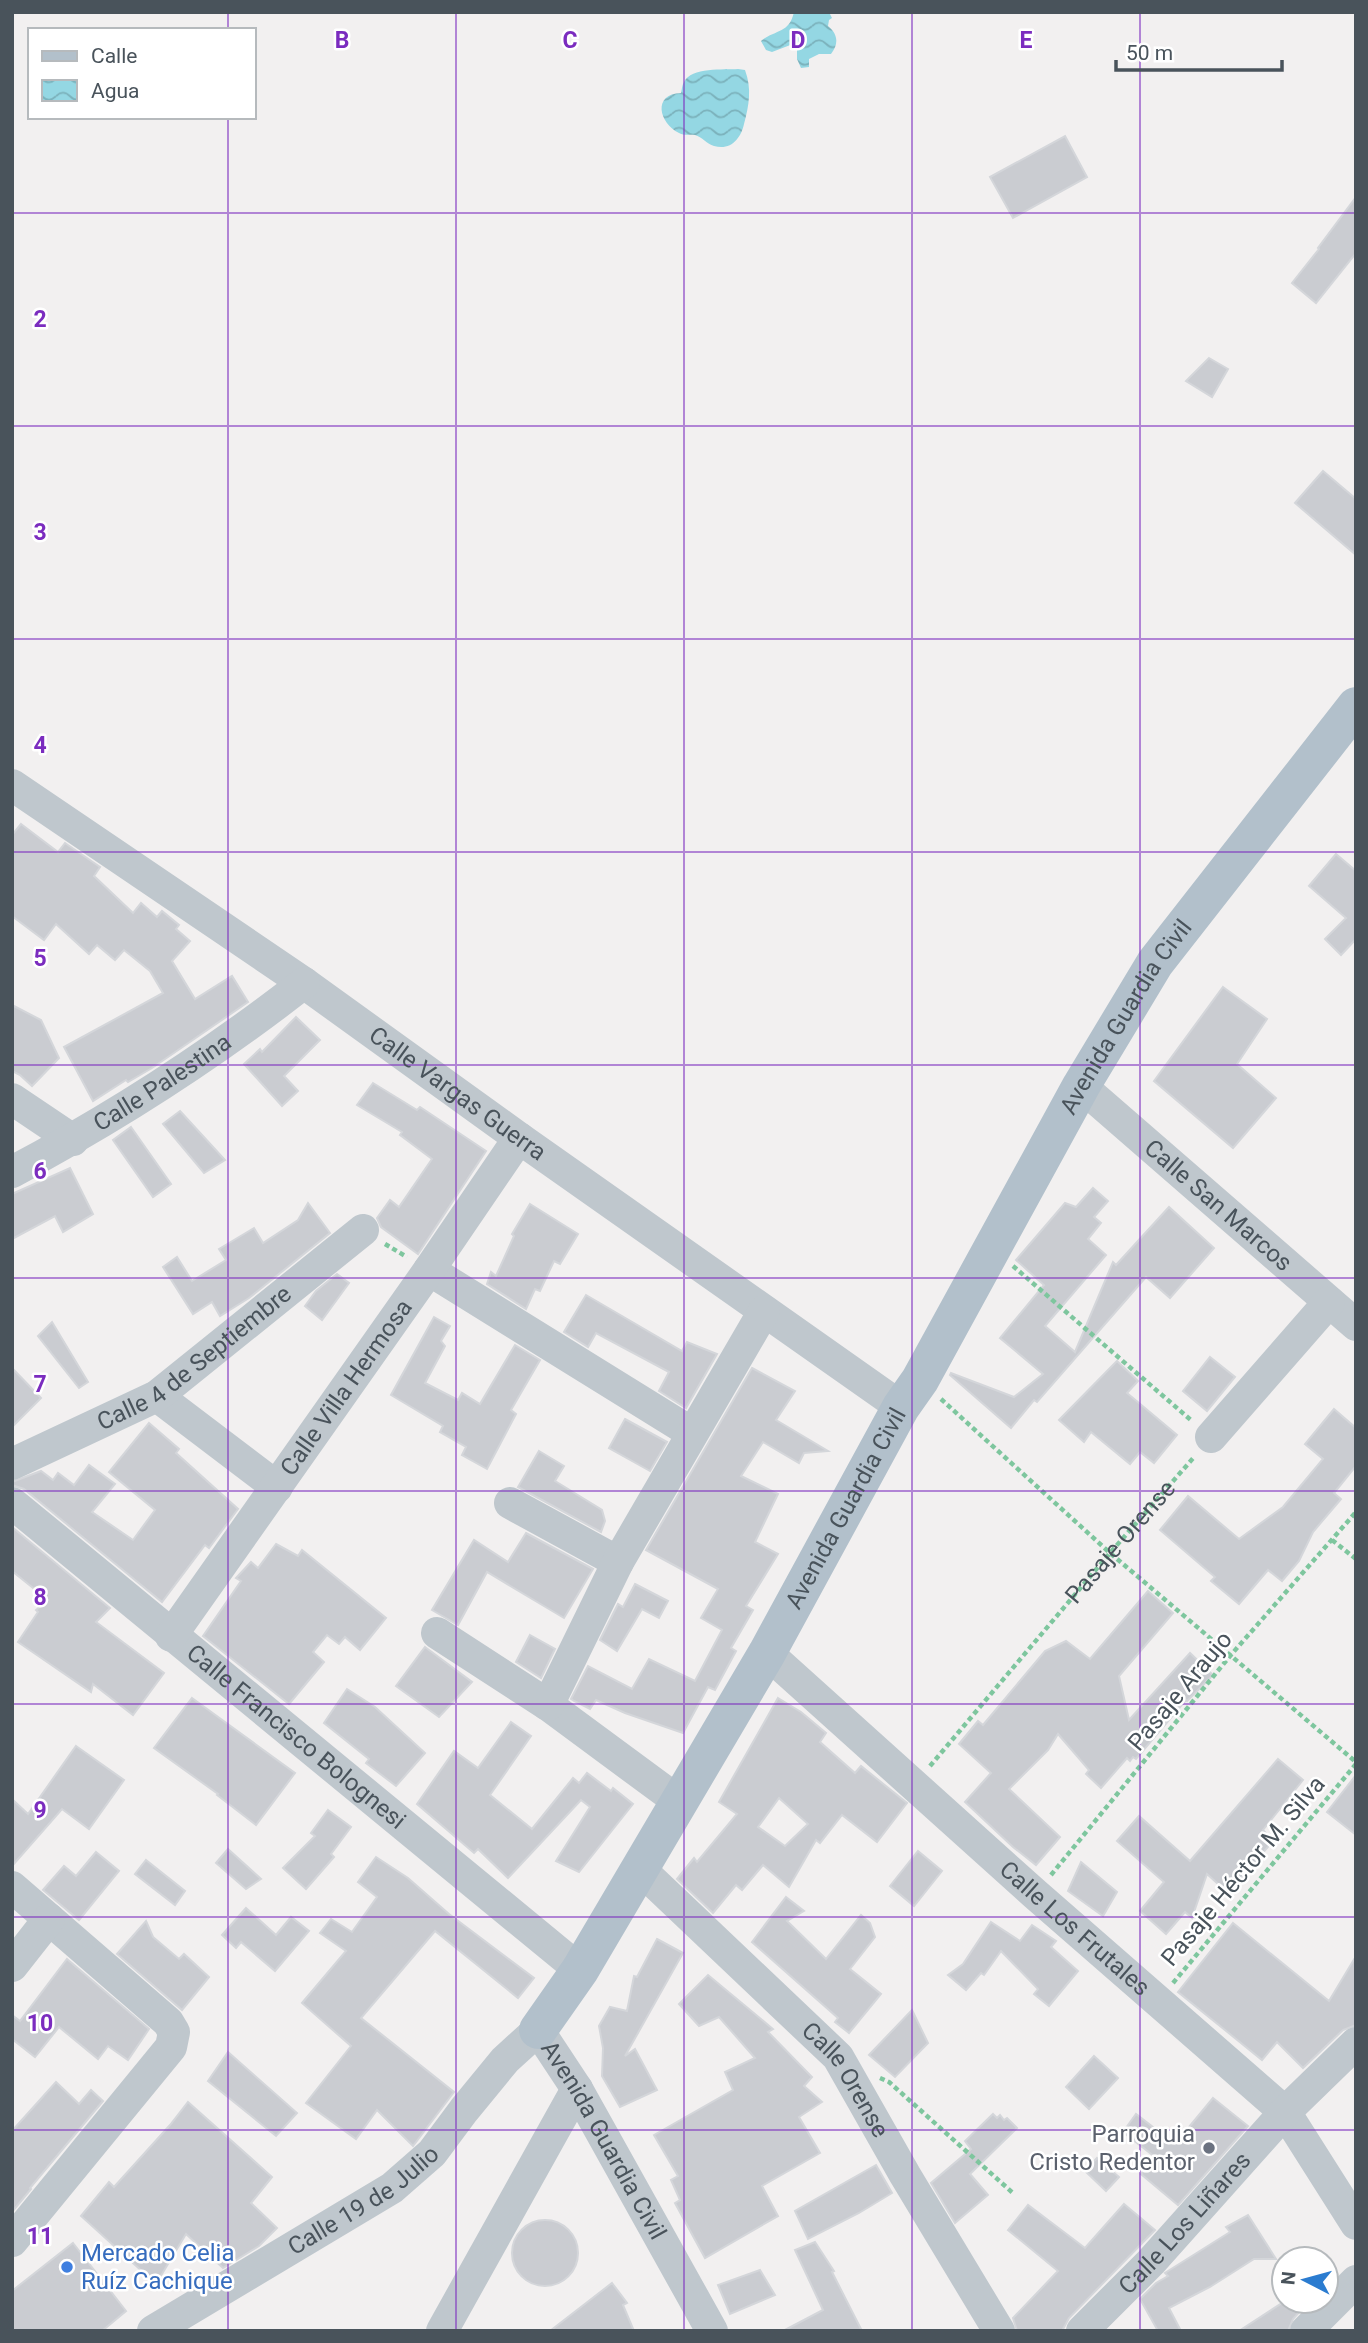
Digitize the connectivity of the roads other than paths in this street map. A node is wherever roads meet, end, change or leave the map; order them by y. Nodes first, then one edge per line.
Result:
1 (1356, 706) edge
2 (12, 785) edge
3 (304, 983) junction
4 (1081, 1086) junction
5 (12, 1099) edge
6 (519, 1138) junction
7 (73, 1140) junction
8 (12, 1172) edge
9 (363, 1230) road end
10 (429, 1270) junction
11 (1329, 1302) junction
12 (764, 1311) junction
13 (1356, 1325) edge
14 (911, 1394) junction
15 (157, 1396) junction
16 (692, 1433) junction
17 (1211, 1437) road end
18 (12, 1464) edge
19 (277, 1487) junction
20 (12, 1503) edge
21 (510, 1503) dead end
22 (618, 1562) junction
23 (437, 1633) dead end
24 (172, 1636) junction
25 (767, 1653) junction
26 (548, 1705) junction
27 (678, 1801) junction
28 (640, 1869) junction
29 (12, 1887) edge
30 (49, 1919) junction
31 (12, 1966) edge
32 (580, 1970) junction
33 (538, 2030) junction
34 (1356, 2043) edge
35 (577, 2089) junction
36 (1285, 2112) junction
37 (1356, 2224) edge
38 (12, 2241) edge
39 (1356, 2281) edge
40 (153, 2331) edge
41 (442, 2331) edge
42 (712, 2331) edge
43 (999, 2331) edge
44 (1082, 2331) edge
45 (1306, 2331) edge

1 - 4 main road, Avenida Guardia Civil
2 - 3 street, Calle Vargas Guerra
3 - 6 street, Calle Vargas Guerra
3 - 7 street, Calle Palestina
4 - 11 street, Calle San Marcos
4 - 14 main road, Avenida Guardia Civil
5 - 7 street
6 - 10 street, Calle Villa Hermosa
6 - 12 street, Calle Vargas Guerra
7 - 8 street, Calle Palestina
9 - 15 street, Calle 4 de Septiembre
10 - 16 street
10 - 19 street, Calle Villa Hermosa
11 - 13 street, Calle San Marcos
11 - 17 street
12 - 14 street, Calle Vargas Guerra
12 - 16 street
14 - 25 main road, Avenida Guardia Civil
15 - 18 street, Calle 4 de Septiembre
15 - 19 street
16 - 22 street
19 - 24 street, Calle Villa Hermosa
20 - 24 street, Calle Francisco Bolognesi
21 - 22 street
22 - 26 street
23 - 26 street
24 - 32 street, Calle Francisco Bolognesi
25 - 27 main road, Avenida Guardia Civil
25 - 36 street, Calle Los Frutales
26 - 27 street
27 - 28 main road, Avenida Guardia Civil
28 - 32 main road, Avenida Guardia Civil
28 - 43 street, Calle Orense
29 - 30 street
30 - 31 street
30 - 38 street
32 - 33 main road, Avenida Guardia Civil
33 - 35 street, Avenida Guardia Civil
33 - 40 street, Calle 19 de Julio
34 - 36 street, Calle Los Liñares
35 - 41 street
35 - 42 street, Avenida Guardia Civil
36 - 37 street, Calle Los Frutales
36 - 44 street, Calle Los Liñares
39 - 45 street

